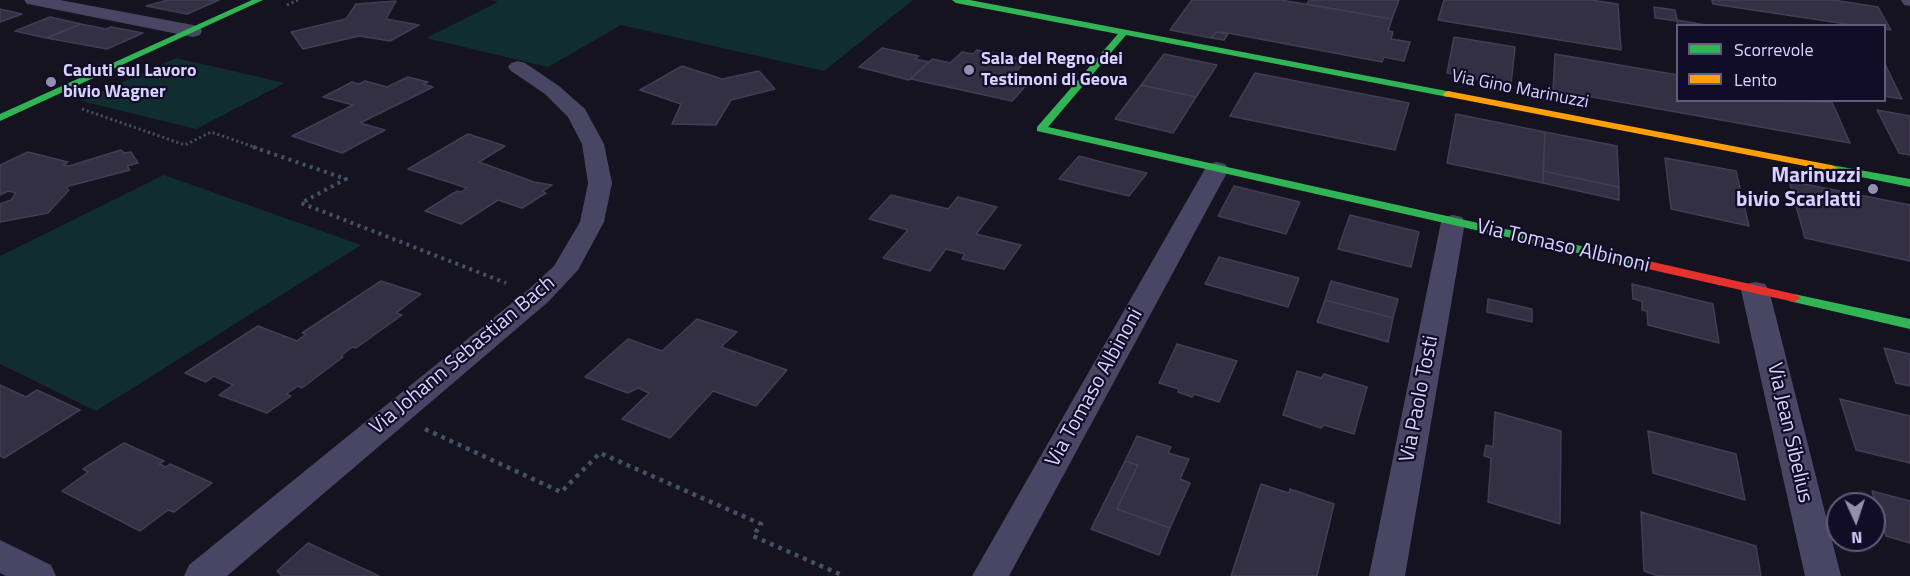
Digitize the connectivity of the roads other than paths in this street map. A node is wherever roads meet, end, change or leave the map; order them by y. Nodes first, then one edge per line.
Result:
1 (33, 0) edge
2 (259, 0) edge
3 (956, 0) edge
4 (193, 31) junction
5 (1124, 32) junction
6 (518, 67) dead end
7 (0, 118) edge
8 (1217, 169) junction
9 (1910, 183) edge
10 (1453, 222) junction
11 (1755, 290) junction
12 (1910, 324) edge
13 (0, 555) edge
14 (38, 576) edge
15 (202, 576) edge
16 (990, 576) edge
17 (1387, 576) edge
18 (1823, 576) edge

1 - 4 street
2 - 4 street
3 - 5 street, Via Gino Marinuzzi
4 - 7 street
5 - 8 street, Via Tomaso Albinoni
5 - 9 street, Via Gino Marinuzzi
6 - 15 street, Via Johann Sebastian Bach
8 - 10 street, Via Tomaso Albinoni
8 - 16 street, Via Tomaso Albinoni
10 - 11 street, Via Tomaso Albinoni
10 - 17 street, Via Paolo Tosti
11 - 12 street, Via Tomaso Albinoni
11 - 18 street, Via Jean Sibelius
13 - 14 street

